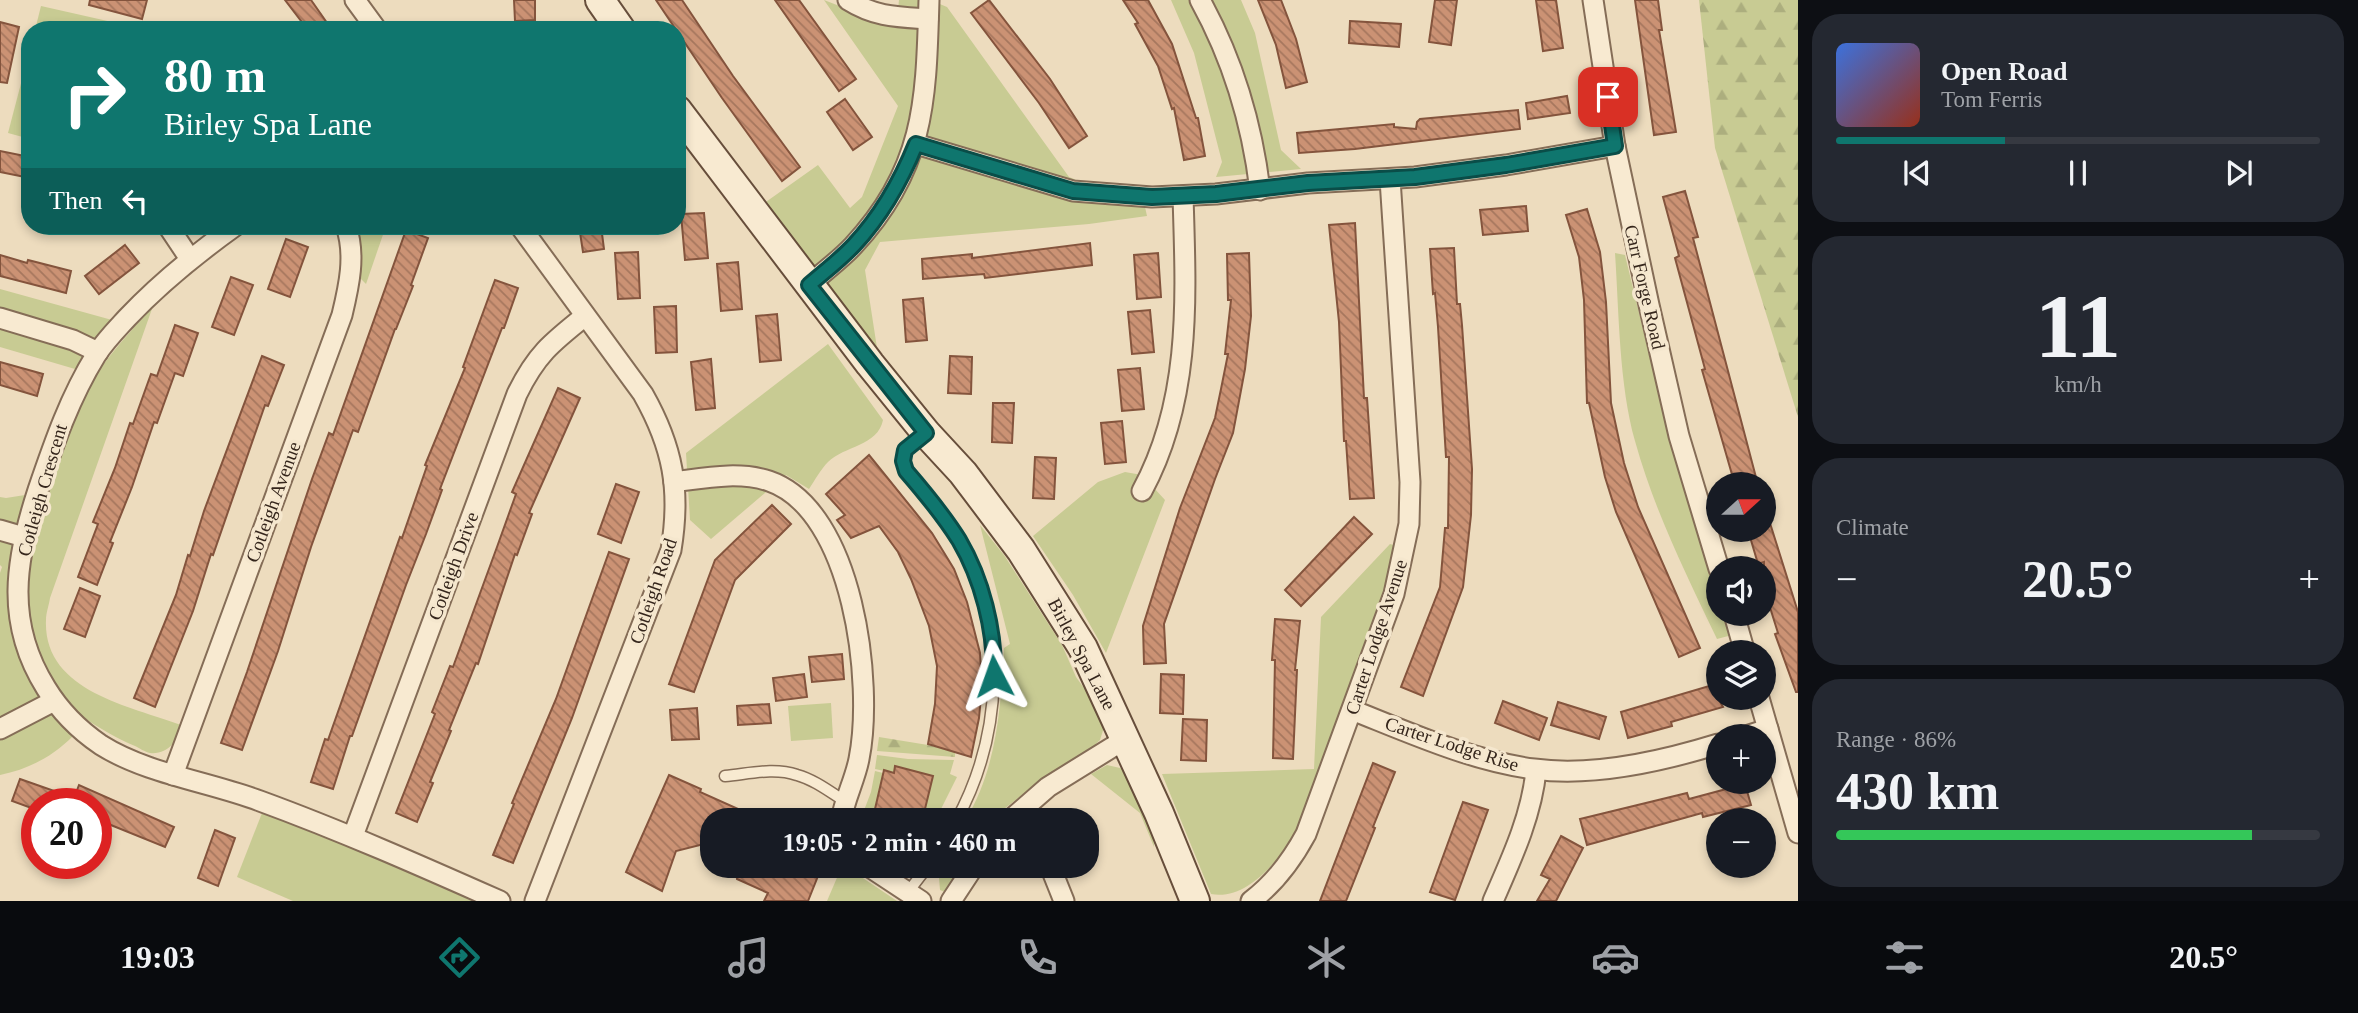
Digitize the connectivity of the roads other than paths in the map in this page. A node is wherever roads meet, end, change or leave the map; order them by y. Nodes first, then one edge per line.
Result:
1 (355, 0) edge
2 (600, 0) edge
3 (848, 0) edge
4 (1200, 0) edge
5 (1593, 0) edge
6 (928, 9) edge
7 (370, 21) edge
8 (615, 21) edge
9 (686, 122) edge
10 (916, 144) junction
11 (1615, 146) junction
12 (1390, 179) junction
13 (1260, 190) junction
14 (1183, 196) junction
15 (174, 235) edge
16 (223, 235) edge
17 (347, 235) edge
18 (526, 235) edge
19 (190, 259) junction
20 (809, 285) junction
21 (585, 316) junction
22 (0, 318) edge
23 (98, 352) junction
24 (926, 433) junction
25 (674, 482) junction
26 (1142, 491) dead end
27 (0, 530) edge
28 (24, 537) junction
29 (1715, 556) edge
30 (54, 701) junction
31 (1352, 710) junction
32 (0, 729) edge
33 (1127, 738) junction
34 (1706, 747) edge
35 (1776, 757) edge
36 (1536, 770) junction
37 (173, 775) junction
38 (725, 776) dead end
39 (839, 808) edge
40 (844, 808) edge
41 (963, 808) edge
42 (1025, 808) edge
43 (1798, 833) edge
44 (353, 836) junction
45 (886, 878) edge
46 (923, 878) edge
47 (966, 878) edge
48 (1054, 878) edge
49 (915, 897) edge
50 (500, 901) edge
51 (536, 901) edge
52 (951, 901) edge
53 (1063, 901) edge
54 (1195, 901) edge
55 (1251, 901) edge
56 (1493, 901) edge

1 - 7 street
2 - 8 street
3 - 6 street
4 - 13 street
5 - 11 street, Carr Forge Road
6 - 10 street
9 - 20 street, Birley Spa Lane
10 - 14 street
10 - 20 street
11 - 12 street
11 - 29 street, Carr Forge Road
12 - 13 street
12 - 31 street, Carter Lodge Avenue
13 - 14 street
14 - 26 street
15 - 19 street
16 - 19 street, Cotleigh Crescent
17 - 37 street, Cotleigh Avenue
18 - 21 street, Cotleigh Road
19 - 23 street, Cotleigh Crescent
20 - 24 street, Birley Spa Lane
21 - 25 street, Cotleigh Road
21 - 44 street, Cotleigh Drive
22 - 23 street
23 - 28 street, Cotleigh Crescent
24 - 33 street, Birley Spa Lane
24 - 41 lane
25 - 40 street
25 - 51 street, Cotleigh Road
27 - 28 street
28 - 30 street, Cotleigh Crescent
30 - 32 street
30 - 37 street, Cotleigh Crescent
31 - 36 street, Carter Lodge Rise
31 - 55 street, Carter Lodge Avenue
33 - 42 street
33 - 54 street, Birley Spa Lane
34 - 36 street, Carter Lodge Rise
35 - 43 street
36 - 56 street
37 - 44 street, Cotleigh Crescent
38 - 39 lane
44 - 50 street, Cotleigh Crescent
45 - 49 street
46 - 49 lane
47 - 52 street
48 - 53 street

